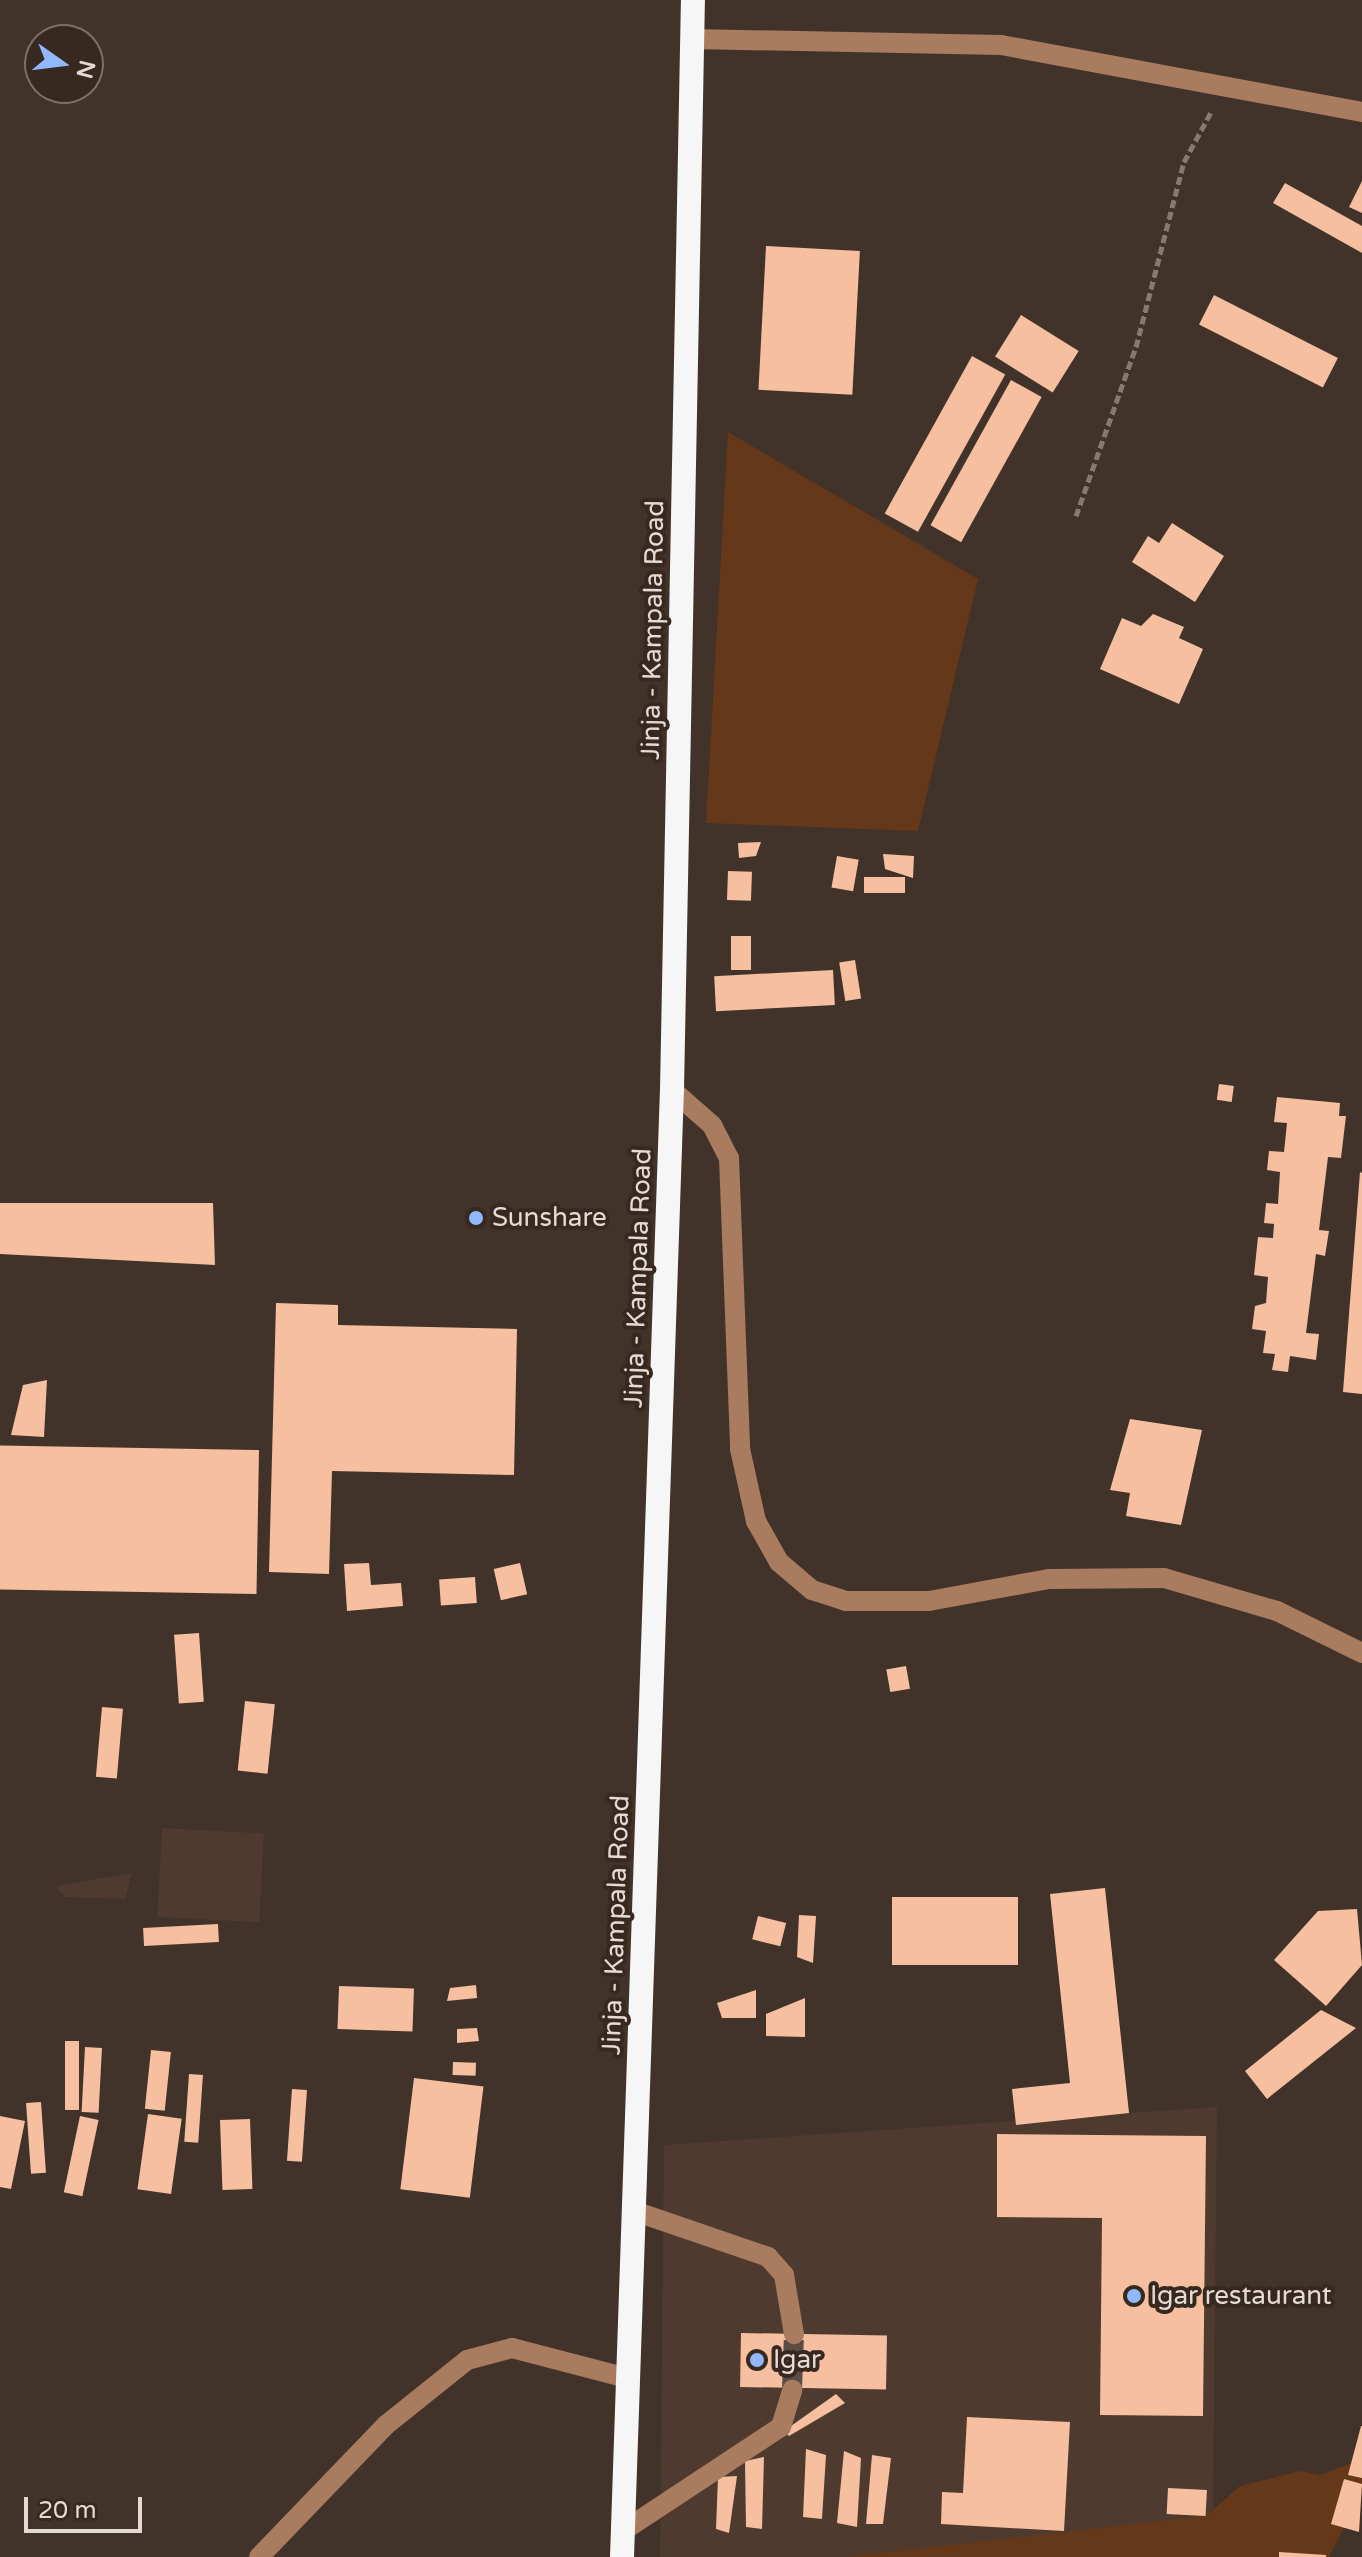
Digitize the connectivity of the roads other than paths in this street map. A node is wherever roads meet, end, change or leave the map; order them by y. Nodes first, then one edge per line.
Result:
1 (693, 0) edge
2 (692, 39) junction
3 (1362, 112) edge
4 (672, 1090) junction
5 (1362, 1653) edge
6 (634, 2211) junction
7 (794, 2334) tunnel mouth
8 (623, 2377) junction
9 (792, 2390) tunnel mouth
10 (623, 2531) junction
11 (259, 2557) edge
12 (622, 2557) edge

1 - 2 highway, Jinja - Kampala Road
2 - 3 street
2 - 4 highway, Jinja - Kampala Road
4 - 5 street
4 - 6 highway, Jinja - Kampala Road
6 - 7 street
6 - 8 highway, Jinja - Kampala Road
8 - 10 highway, Jinja - Kampala Road
8 - 11 street
9 - 10 street
10 - 12 highway, Jinja - Kampala Road

